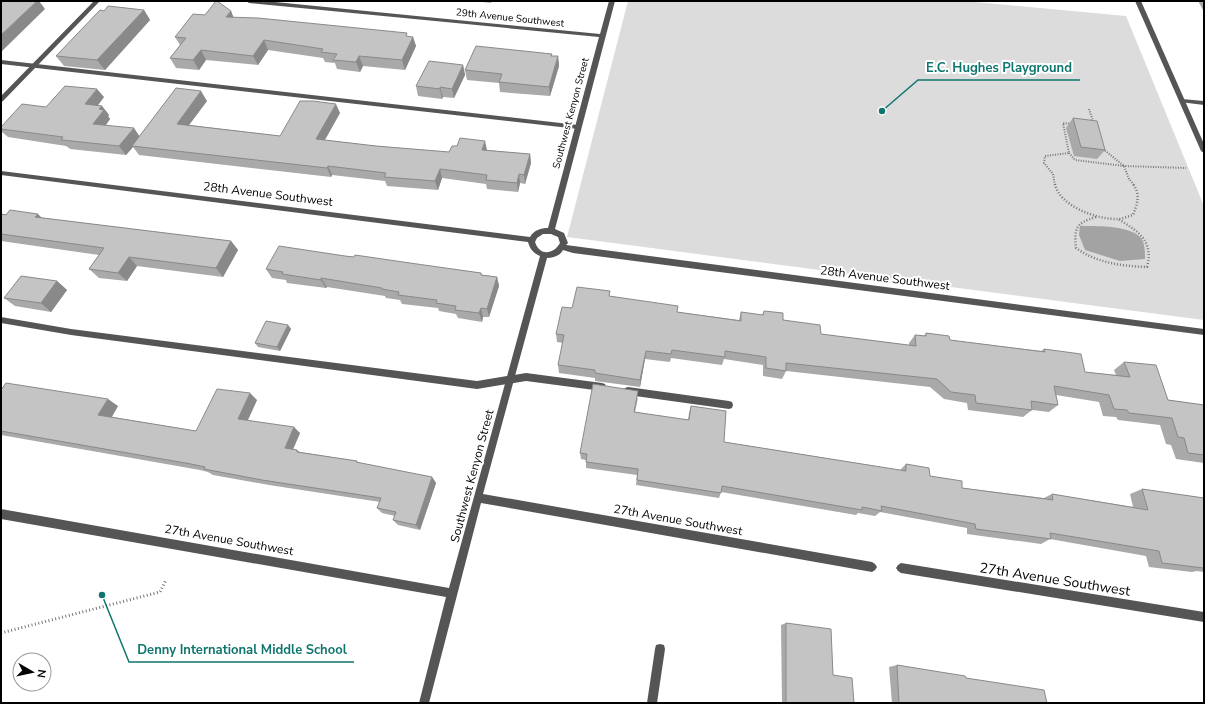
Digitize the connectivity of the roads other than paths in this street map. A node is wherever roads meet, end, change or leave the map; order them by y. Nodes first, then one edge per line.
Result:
1 (97, 1) edge
2 (249, 1) edge
3 (612, 1) edge
4 (1138, 1) edge
5 (602, 36) junction
6 (1, 62) edge
7 (34, 66) junction
8 (1, 100) edge
9 (1182, 101) junction
10 (1204, 103) edge
11 (578, 127) junction
12 (1204, 151) edge
13 (1, 173) edge
14 (551, 231) junction
15 (532, 240) junction
16 (562, 247) junction
17 (544, 255) junction
18 (1, 320) edge
19 (1204, 332) edge
20 (510, 380) junction
21 (729, 405) dead end
22 (479, 498) junction
23 (1, 514) edge
24 (872, 567) dead end
25 (901, 568) dead end
26 (452, 593) junction
27 (1204, 617) edge
28 (660, 649) dead end
29 (424, 703) edge
30 (652, 703) edge

1 - 7 street
2 - 5 street, 29th Avenue Southwest
3 - 5 street, Southwest Kenyon Street
4 - 9 street
5 - 11 street, Southwest Kenyon Street
6 - 7 street
7 - 8 street
7 - 11 street
9 - 10 street
9 - 12 street
11 - 14 street, Southwest Kenyon Street
13 - 15 street, 28th Avenue Southwest
14 - 15 street
14 - 16 street
15 - 17 street
16 - 17 street
16 - 19 street, 28th Avenue Southwest
17 - 20 street, Southwest Kenyon Street
18 - 20 street
20 - 21 street
20 - 22 street, Southwest Kenyon Street
22 - 24 street, 27th Avenue Southwest
22 - 26 street, Southwest Kenyon Street
23 - 26 street, 27th Avenue Southwest
25 - 27 street, 27th Avenue Southwest
26 - 29 street, Southwest Kenyon Street
28 - 30 street

